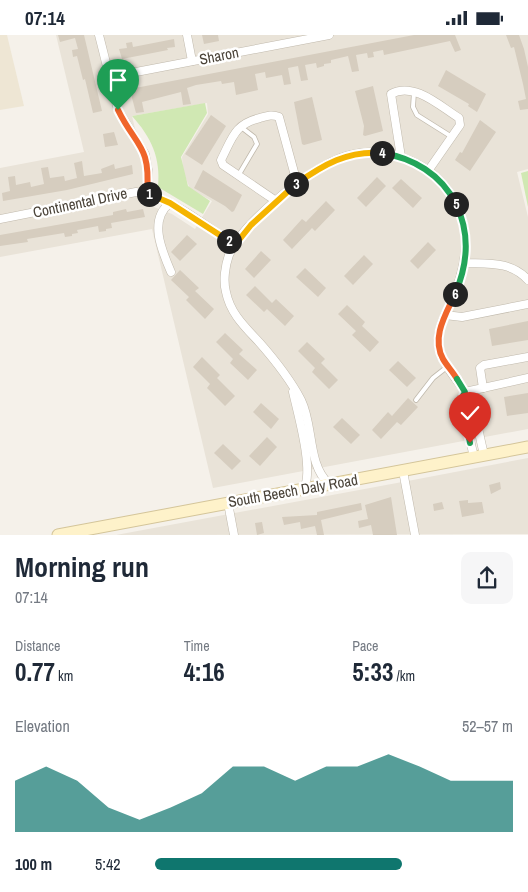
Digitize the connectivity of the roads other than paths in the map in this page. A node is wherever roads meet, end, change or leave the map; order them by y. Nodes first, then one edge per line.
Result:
1 (99, 35) edge
2 (187, 35) edge
3 (329, 35) edge
4 (192, 61) junction
5 (110, 77) junction
6 (414, 92) junction
7 (240, 126) junction
8 (452, 137) junction
9 (401, 157) junction
10 (428, 171) junction
11 (238, 176) junction
12 (297, 183) junction
13 (147, 193) junction
14 (276, 201) junction
15 (170, 203) junction
16 (0, 219) edge
17 (235, 245) junction
18 (464, 263) junction
19 (171, 272) dead end
20 (528, 280) edge
21 (528, 304) edge
22 (445, 315) junction
23 (528, 357) edge
24 (448, 367) junction
25 (528, 378) edge
26 (292, 387) junction
27 (483, 388) junction
28 (465, 392) junction
29 (416, 400) dead end
30 (528, 447) edge
31 (479, 456) junction
32 (403, 471) junction
33 (329, 484) junction
34 (304, 488) junction
35 (228, 503) junction
36 (58, 535) edge
37 (234, 535) edge
38 (415, 535) edge

1 - 5 street
2 - 4 street
3 - 4 street, Sharon
4 - 5 street, Sharon
5 - 13 street
6 - 8 lane
6 - 8 street
6 - 9 street
7 - 11 lane
7 - 11 street
7 - 12 street
8 - 10 street
9 - 10 street
9 - 12 street
10 - 18 street
11 - 14 street
12 - 14 street
13 - 15 street, Continental Drive
13 - 16 street, Continental Drive
14 - 17 street
15 - 17 street, Continental Drive
15 - 19 street
17 - 26 street
18 - 20 street
18 - 22 street
21 - 22 street
22 - 24 street
23 - 27 street
24 - 28 street
24 - 29 lane
25 - 27 street
26 - 33 street
26 - 34 street
27 - 28 street
28 - 31 street
30 - 31 street, South Beech Daly Road
31 - 32 street, South Beech Daly Road
32 - 33 street, South Beech Daly Road
32 - 38 street
33 - 34 street, South Beech Daly Road
34 - 35 street, South Beech Daly Road
35 - 36 street, South Beech Daly Road
35 - 37 street

